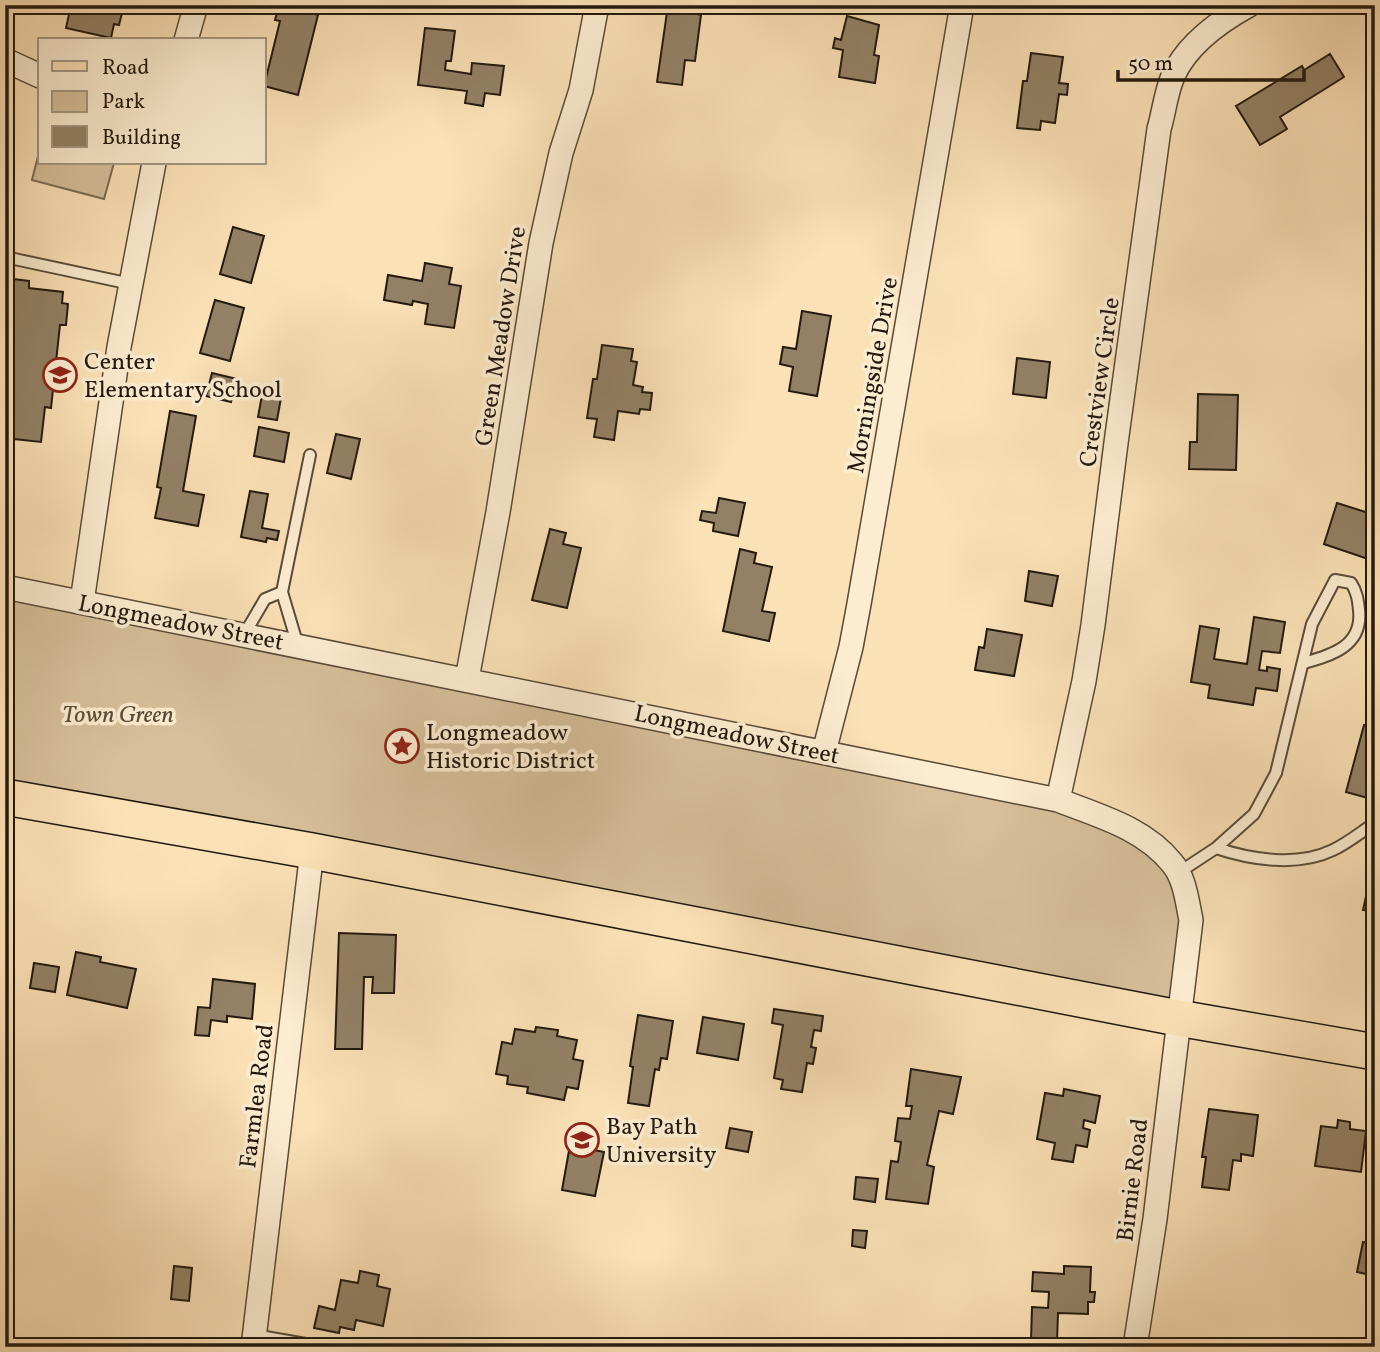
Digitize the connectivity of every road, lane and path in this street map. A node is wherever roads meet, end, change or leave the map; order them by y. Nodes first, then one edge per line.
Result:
1 (195, 5) edge
2 (597, 5) edge
3 (962, 5) edge
4 (1250, 5) edge
5 (187, 38) edge
6 (5, 60) edge
7 (38, 75) edge
8 (154, 164) edge
9 (5, 257) edge
10 (131, 284) junction
11 (310, 455) dead end
12 (5, 587) edge
13 (282, 592) junction
14 (82, 603) junction
15 (244, 635) junction
16 (298, 646) junction
17 (1304, 663) junction
18 (467, 679) junction
19 (824, 752) junction
20 (5, 797) edge
21 (1058, 800) junction
22 (1375, 823) edge
23 (1216, 848) junction
24 (312, 852) junction
25 (1178, 873) junction
26 (1178, 1018) junction
27 (1375, 1052) edge
28 (253, 1341) edge
29 (323, 1347) edge
30 (1135, 1347) edge

1 - 5 street
2 - 18 street, Green Meadow Drive
3 - 19 street, Morningside Drive
4 - 21 street, Crestview Circle
6 - 7 street
8 - 10 street
9 - 10 lane
10 - 14 street
11 - 13 lane
12 - 14 street, Longmeadow Street
13 - 15 lane
13 - 16 lane
14 - 15 street, Longmeadow Street
15 - 16 street, Longmeadow Street
16 - 18 street, Longmeadow Street
17 - 17 lane
17 - 23 lane
18 - 19 street, Longmeadow Street
19 - 21 street, Longmeadow Street
20 - 24 main road
21 - 25 street, Longmeadow Street
22 - 23 lane
23 - 25 lane
24 - 26 main road
24 - 28 street, Farmlea Road
25 - 26 street, Longmeadow Street
26 - 27 main road
26 - 30 street, Birnie Road
28 - 29 lane

